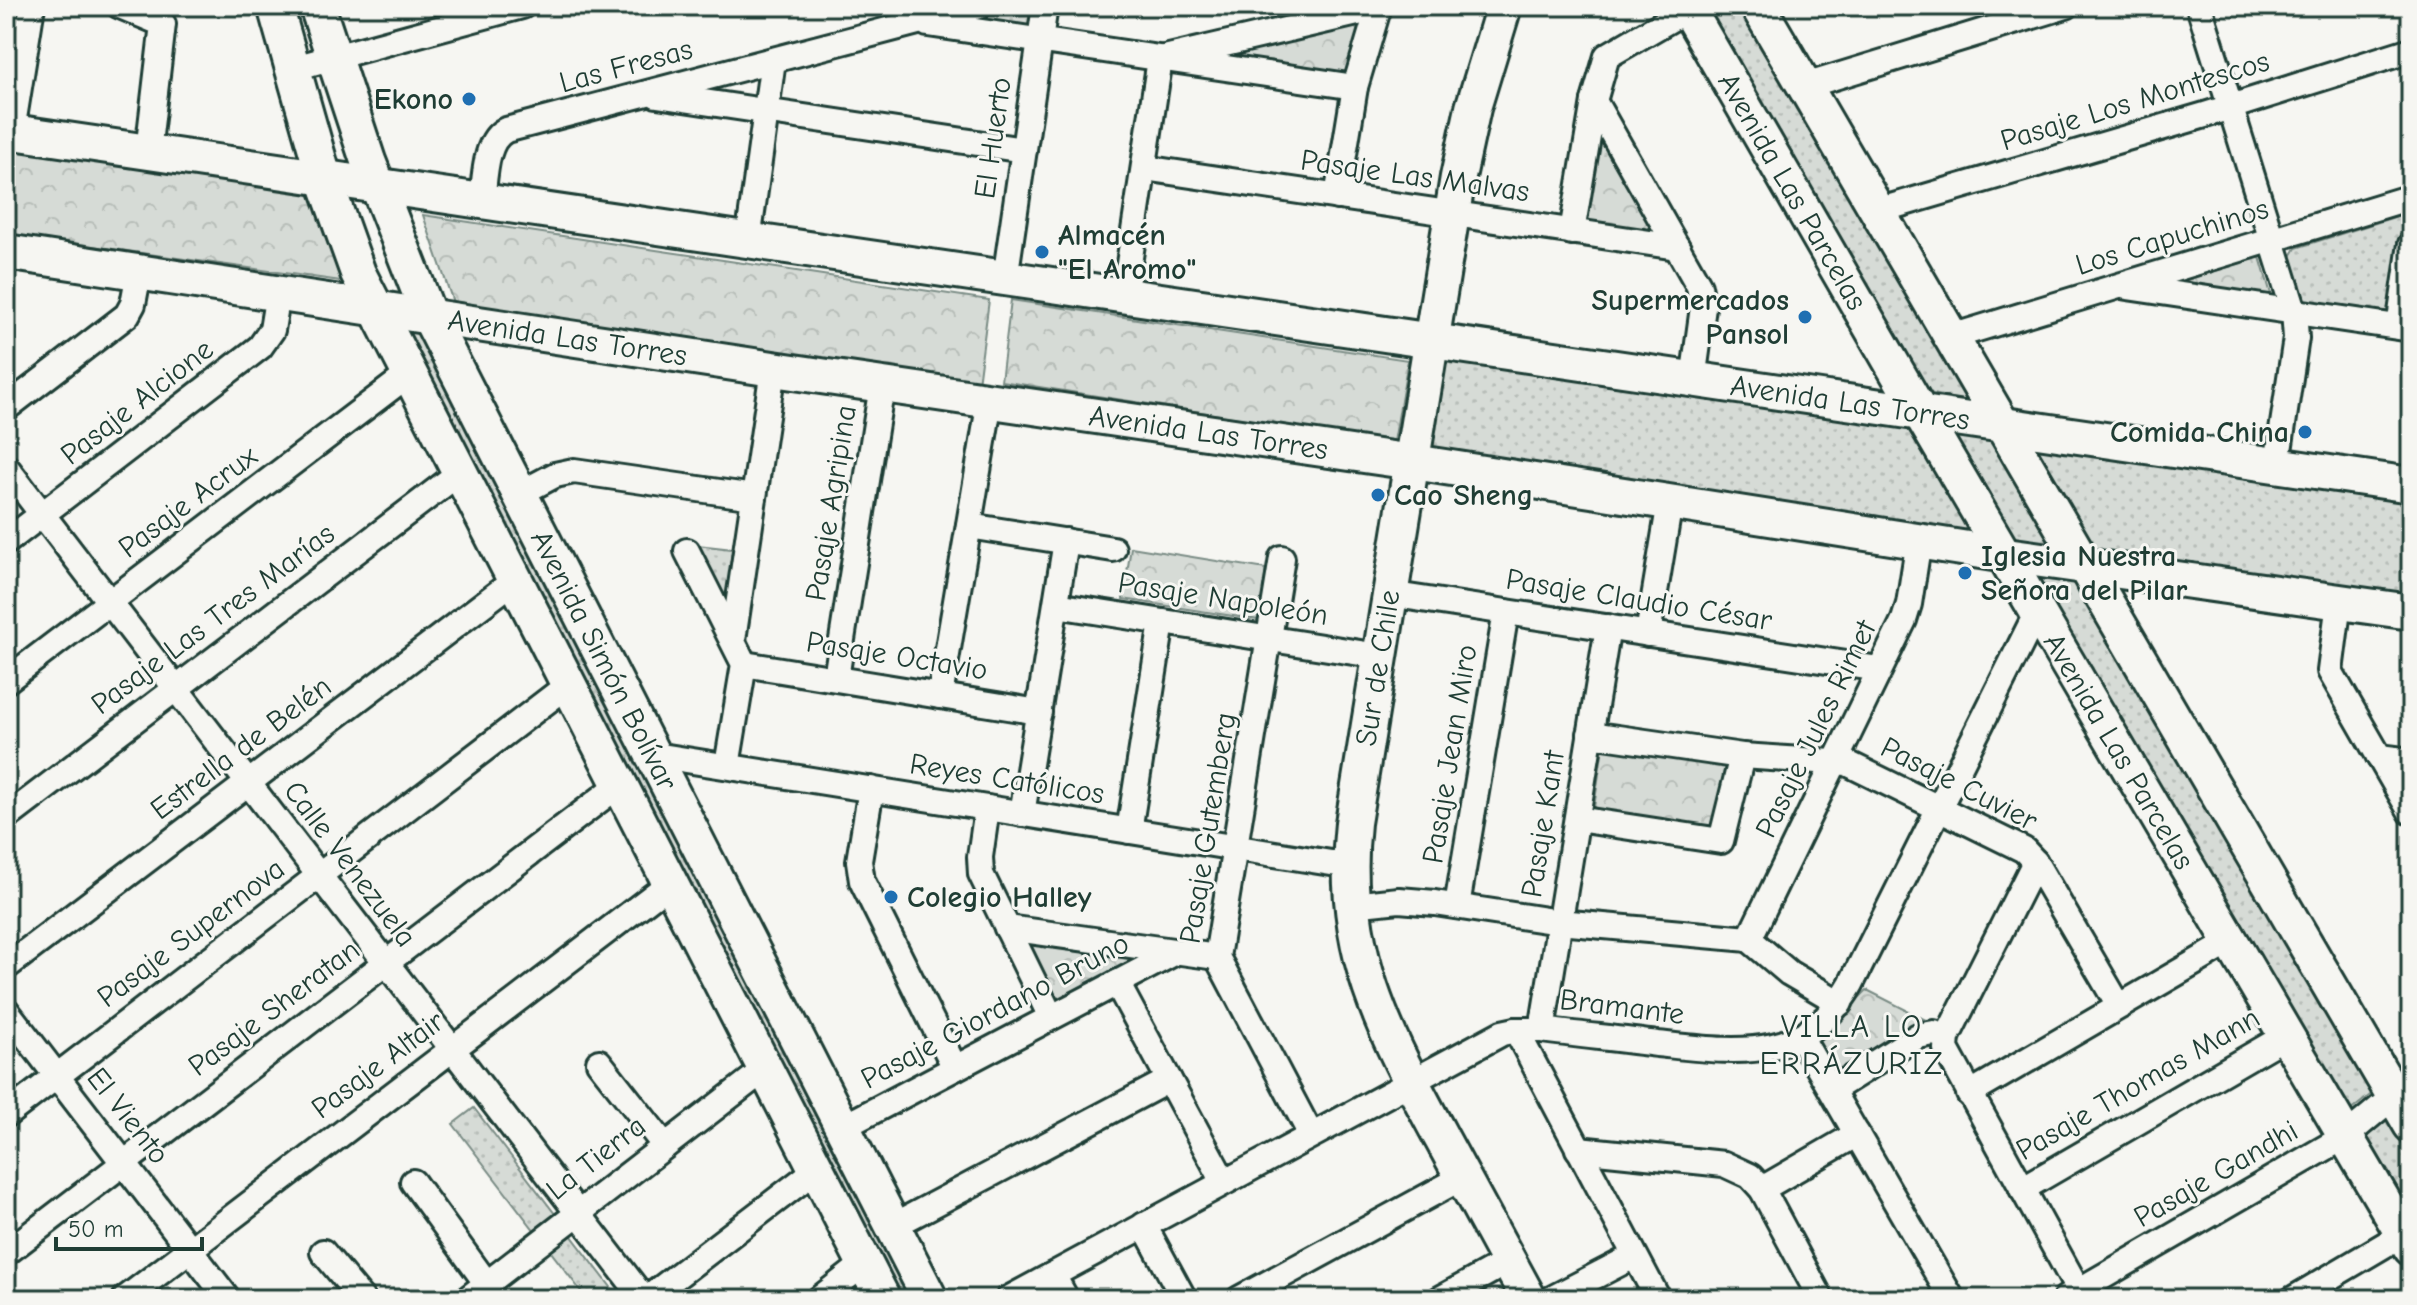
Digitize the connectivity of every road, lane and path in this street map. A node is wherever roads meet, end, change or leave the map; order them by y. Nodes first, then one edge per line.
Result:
1 (32, 6) edge
2 (120, 6) edge
3 (275, 6) edge
4 (317, 6) edge
5 (522, 6) edge
6 (979, 6) edge
7 (1045, 6) edge
8 (1504, 6) edge
9 (1758, 6) edge
10 (2066, 6) edge
11 (2199, 6) edge
12 (1379, 7) edge
13 (1687, 8) edge
14 (462, 14) edge
15 (918, 22) junction
16 (1040, 41) junction
17 (2411, 50) edge
18 (333, 57) junction
19 (1160, 59) junction
20 (773, 60) junction
21 (294, 68) junction
22 (1805, 86) junction
23 (1355, 87) junction
24 (646, 94) junction
25 (1594, 101) junction
26 (2230, 107) junction
27 (765, 112) junction
28 (9, 131) edge
29 (1024, 150) junction
30 (148, 152) junction
31 (1144, 168) junction
32 (324, 178) junction
33 (378, 187) junction
34 (1337, 197) junction
35 (2411, 197) edge
36 (482, 202) junction
37 (1877, 211) junction
38 (1452, 214) junction
39 (1572, 232) junction
40 (2270, 240) junction
41 (748, 241) junction
42 (2411, 244) edge
43 (1677, 247) junction
44 (6, 252) edge
45 (139, 272) junction
46 (1005, 279) junction
47 (2121, 286) junction
48 (278, 293) junction
49 (1124, 297) junction
50 (375, 308) junction
51 (2294, 311) junction
52 (429, 316) junction
53 (2405, 328) edge
54 (1951, 337) junction
55 (1431, 342) junction
56 (773, 369) junction
57 (409, 374) junction
58 (1693, 380) junction
59 (882, 385) junction
60 (990, 400) junction
61 (6, 408) edge
62 (1920, 412) junction
63 (2003, 425) junction
64 (1411, 462) junction
65 (2277, 464) junction
66 (6, 467) edge
67 (459, 473) junction
68 (2411, 485) edge
69 (519, 494) junction
70 (754, 497) junction
71 (1670, 502) junction
72 (42, 514) junction
73 (969, 526) junction
74 (1919, 540) junction
75 (1066, 541) junction
76 (6, 542) edge
77 (1113, 549) dead end
78 (687, 551) dead end
79 (2006, 555) junction
80 (1282, 558) dead end
81 (2084, 564) junction
82 (515, 580) junction
83 (1389, 594) junction
84 (109, 602) junction
85 (2339, 602) junction
86 (1056, 605) junction
87 (2038, 610) junction
88 (1506, 612) junction
89 (2411, 612) edge
90 (1162, 622) junction
91 (1608, 627) junction
92 (1648, 634) junction
93 (1269, 639) junction
94 (733, 640) junction
95 (1379, 656) junction
96 (744, 664) junction
97 (1879, 669) junction
98 (836, 678) junction
99 (6, 681) edge
100 (568, 685) junction
101 (175, 688) junction
102 (940, 696) junction
103 (1039, 712) junction
104 (1590, 734) junction
105 (655, 755) junction
106 (1742, 756) junction
107 (2379, 757) junction
108 (2411, 761) edge
109 (1834, 764) junction
110 (727, 766) junction
111 (247, 783) junction
112 (619, 785) junction
113 (871, 789) junction
114 (987, 808) junction
115 (1939, 808) junction
116 (2411, 812) edge
117 (1022, 814) junction
118 (6, 818) edge
119 (1577, 819) junction
120 (1129, 831) junction
121 (1235, 848) junction
122 (2035, 862) junction
123 (1350, 866) junction
124 (319, 875) junction
125 (670, 883) junction
126 (1352, 905) junction
127 (1457, 906) junction
128 (1559, 922) junction
129 (1007, 928) junction
130 (1749, 939) junction
131 (2232, 941) junction
132 (1176, 952) junction
133 (1217, 957) junction
134 (386, 963) junction
135 (6, 967) edge
136 (1117, 983) junction
137 (1840, 1003) junction
138 (2119, 1006) junction
139 (6, 1010) edge
140 (1051, 1017) junction
141 (1516, 1030) junction
142 (1542, 1030) junction
143 (2287, 1035) junction
144 (1800, 1036) junction
145 (1947, 1037) junction
146 (452, 1049) junction
147 (599, 1062) dead end
148 (955, 1068) junction
149 (765, 1069) junction
150 (57, 1076) junction
151 (1169, 1080) junction
152 (1411, 1081) junction
153 (1832, 1090) junction
154 (2402, 1091) edge
155 (1969, 1094) junction
156 (6, 1115) edge
157 (2411, 1125) edge
158 (843, 1127) junction
159 (1857, 1134) junction
160 (1311, 1135) junction
161 (2346, 1136) junction
162 (665, 1146) junction
163 (1578, 1149) junction
164 (124, 1163) junction
165 (817, 1169) junction
166 (1463, 1177) junction
167 (413, 1182) dead end
168 (1224, 1182) junction
169 (1762, 1189) junction
170 (2022, 1189) junction
171 (578, 1213) junction
172 (1144, 1225) junction
173 (893, 1226) junction
174 (2407, 1241) edge
175 (190, 1249) junction
176 (323, 1252) dead end
177 (6, 1253) edge
178 (1634, 1256) junction
179 (1509, 1261) junction
180 (865, 1263) junction
181 (1053, 1275) junction
182 (477, 1292) edge
183 (2075, 1296) edge
184 (125, 1299) edge
185 (228, 1299) edge
186 (362, 1299) edge
187 (645, 1299) edge
188 (819, 1299) edge
189 (883, 1299) edge
190 (930, 1299) edge
191 (1008, 1299) edge
192 (1066, 1299) edge
193 (1184, 1299) edge
194 (1239, 1299) edge
195 (1440, 1299) edge
196 (1529, 1299) edge
197 (1551, 1299) edge
198 (1658, 1299) edge
199 (1821, 1299) edge
200 (1952, 1299) edge
201 (2293, 1299) edge

1 - 28 street
2 - 30 street
3 - 21 street, Avenida Simón Bolívar
4 - 18 street, Avenida Simón Bolívar
5 - 14 street
6 - 15 street, Las Fresas
7 - 16 street, El Huerto
8 - 38 street, Sur de Chile
9 - 22 street, Avenida Las Parcelas
10 - 22 street
11 - 26 street
12 - 19 street
12 - 23 street
13 - 25 street
13 - 62 street, Avenida Las Parcelas
14 - 18 street
15 - 16 street
15 - 20 street, Las Fresas
16 - 19 street
16 - 29 street, El Huerto
17 - 26 street, Pasaje Los Montescos
18 - 21 street
18 - 33 street, Avenida Simón Bolívar
19 - 23 street
19 - 31 street
20 - 24 street, Las Fresas
20 - 27 street
21 - 32 street, Avenida Simón Bolívar
22 - 37 street, Avenida Las Parcelas
23 - 34 street
24 - 27 street
24 - 36 street, Las Fresas
25 - 39 street
25 - 43 street
26 - 37 street, Pasaje Los Montescos
26 - 40 street
27 - 29 street
27 - 41 street
28 - 30 street, Avenida Las Torres
29 - 46 street, El Huerto
30 - 32 street, Avenida Las Torres
31 - 34 street, Pasaje Las Malvas
31 - 49 street
32 - 33 street, Avenida Las Torres
32 - 50 street, Avenida Simón Bolívar
33 - 36 street, Avenida Las Torres
33 - 52 street, Avenida Simón Bolívar
34 - 38 street, Pasaje Las Malvas
35 - 40 street, Los Capuchinos
36 - 41 street, Avenida Las Torres
37 - 54 street, Avenida Las Parcelas
38 - 39 street, Pasaje Las Malvas
38 - 55 street, Sur de Chile
39 - 43 street, Pasaje Las Malvas
40 - 47 street, Los Capuchinos
40 - 51 street
41 - 46 street, Avenida Las Torres
42 - 53 street
43 - 58 street
44 - 45 street, Avenida Las Torres
45 - 48 street, Avenida Las Torres
45 - 61 street
46 - 49 street, Avenida Las Torres
47 - 51 street
47 - 54 street, Los Capuchinos
48 - 50 street, Avenida Las Torres
48 - 72 street, Pasaje Alcione
49 - 55 street, Avenida Las Torres
50 - 52 street, Avenida Las Torres
50 - 57 street, Avenida Simón Bolívar
51 - 53 street
51 - 65 street
52 - 56 street, Avenida Las Torres
52 - 69 street, Avenida Simón Bolívar
54 - 63 street, Avenida Las Parcelas
55 - 58 street, Avenida Las Torres
55 - 64 street, Sur de Chile
56 - 59 street, Avenida Las Torres
56 - 70 street
57 - 67 street, Avenida Simón Bolívar
57 - 84 street, Pasaje Acrux
58 - 62 street, Avenida Las Torres
59 - 60 street, Avenida Las Torres
59 - 98 street, Pasaje Agripina
60 - 64 street, Avenida Las Torres
60 - 73 street
62 - 63 street, Avenida Las Torres
62 - 79 street, Avenida Las Parcelas
63 - 65 street, Avenida Las Torres
63 - 81 street, Avenida Las Parcelas
64 - 71 street, Avenida Las Torres
64 - 83 street, Sur de Chile
65 - 68 street, Avenida Las Torres
66 - 72 street, Calle Venezuela
67 - 82 street, Avenida Simón Bolívar
67 - 101 street, Pasaje Las Tres Marías
69 - 70 street
69 - 105 street, Avenida Simón Bolívar
70 - 94 street
71 - 74 street, Avenida Las Torres
71 - 92 street
72 - 76 street, Pasaje Alcione
72 - 84 street, Calle Venezuela
73 - 75 street
73 - 102 street
74 - 79 street, Avenida Las Torres
74 - 97 street, Pasaje Jules Rimet
75 - 77 street
75 - 86 street
78 - 94 street
79 - 81 street, Avenida Las Torres
79 - 87 street, Avenida Las Parcelas
80 - 93 street, Pasaje Gutemberg
81 - 85 street, Avenida Las Torres
81 - 154 street, Avenida Las Parcelas
82 - 100 street, Avenida Simón Bolívar
82 - 111 street, Estrella de Belén
83 - 88 street, Pasaje Claudio César
83 - 95 street, Sur de Chile
84 - 99 street, Pasaje Acrux
84 - 101 street, Calle Venezuela
85 - 89 street, Avenida Las Torres
85 - 107 street
86 - 90 street, Pasaje Napoleón
86 - 103 street
87 - 115 street, Bramante
87 - 131 street, Avenida Las Parcelas
88 - 91 street, Pasaje Claudio César
88 - 127 street, Pasaje Jean Miro
90 - 93 street, Pasaje Napoleón
90 - 120 street
91 - 92 street, Pasaje Claudio César
91 - 104 street, Pasaje Kant
92 - 97 street, Pasaje Claudio César
93 - 95 street, Pasaje Napoleón
93 - 121 street, Pasaje Gutemberg
94 - 96 street
95 - 123 street, Sur de Chile
96 - 98 street, Pasaje Octavio
96 - 110 street
97 - 109 street, Pasaje Jules Rimet
98 - 102 street, Pasaje Octavio
100 - 112 street, Avenida Simón Bolívar
100 - 124 street, Pasaje Supernova
101 - 111 street, Calle Venezuela
101 - 118 street, Pasaje Las Tres Marías
102 - 103 street, Pasaje Octavio
103 - 117 street
104 - 106 street, Pasaje Cuvier
104 - 119 street, Pasaje Kant
105 - 110 street, Reyes Católicos
105 - 158 street, Avenida Simón Bolívar
106 - 109 street, Pasaje Cuvier
106 - 119 street
107 - 108 street
107 - 116 street
109 - 115 street, Pasaje Cuvier
109 - 130 street, Pasaje Jules Rimet
110 - 113 street, Reyes Católicos
111 - 124 street, Calle Venezuela
111 - 135 street, Estrella de Belén
112 - 125 street, Avenida Simón Bolívar
112 - 134 street, Pasaje Sheratan
113 - 114 street, Reyes Católicos
113 - 148 street
114 - 117 street, Reyes Católicos
114 - 129 street
115 - 122 street, Pasaje Cuvier
115 - 137 street, Bramante
117 - 120 street, Reyes Católicos
119 - 128 street, Pasaje Kant
120 - 121 street, Reyes Católicos
121 - 123 street, Reyes Católicos
121 - 133 street, Pasaje Gutemberg
122 - 138 street, Pasaje Cuvier
122 - 145 street
123 - 126 street, Sur de Chile
124 - 134 street, Calle Venezuela
124 - 150 street, Pasaje Supernova
125 - 146 street, Pasaje Altair
125 - 149 street, Avenida Simón Bolívar
126 - 127 street
126 - 152 street, Sur de Chile
127 - 128 street
128 - 130 street
128 - 142 street, Pasaje Kant
129 - 132 street
129 - 140 street
130 - 137 street
131 - 138 street
131 - 143 street, Avenida Las Parcelas
132 - 133 street
132 - 136 street, Pasaje Giordano Bruno
133 - 160 street, Pasaje Gutemberg
134 - 146 street, Calle Venezuela
134 - 164 street, Pasaje Sheratan
136 - 140 street, Pasaje Giordano Bruno
136 - 151 street
137 - 144 street, Bramante
138 - 155 street
139 - 150 street, El Viento
140 - 148 street, Pasaje Giordano Bruno
141 - 142 street, Bramante
141 - 152 street, Bramante
141 - 163 street
142 - 144 street, Bramante
143 - 161 street, Avenida Las Parcelas
143 - 170 street, Pasaje Thomas Mann
144 - 153 street
145 - 153 street
145 - 155 street
146 - 171 street, Calle Venezuela
146 - 175 street, Pasaje Altair
147 - 162 street
148 - 158 street, Pasaje Giordano Bruno
149 - 162 street, La Tierra
149 - 165 street, Avenida Simón Bolívar
150 - 156 street, Pasaje Supernova
150 - 164 street, El Viento
151 - 168 street
151 - 173 street
152 - 160 street, Bramante
152 - 166 street, Sur de Chile
153 - 159 street
154 - 157 street, Avenida Las Parcelas
154 - 161 street, Pasaje Gandhi
155 - 170 street
158 - 173 street, Avenida Simón Bolívar
159 - 169 street
159 - 200 street
160 - 168 street, Bramante
161 - 174 street, Avenida Las Parcelas
161 - 183 street, Pasaje Gandhi
162 - 171 street, La Tierra
163 - 169 street
163 - 178 street
164 - 175 street, El Viento
164 - 177 street, Pasaje Sheratan
165 - 180 street, Avenida Simón Bolívar
165 - 187 street
166 - 179 street, Sur de Chile
166 - 194 street
167 - 182 street
168 - 172 street, Bramante
169 - 199 street
170 - 183 street
171 - 182 street, La Tierra
171 - 187 street, Calle Venezuela
172 - 181 street, Bramante
172 - 193 street
173 - 190 street, Avenida Simón Bolívar
174 - 201 street
175 - 184 street, Pasaje Altair
175 - 185 street, El Viento
176 - 186 street
178 - 197 street
178 - 198 street
179 - 195 street
179 - 196 street, Sur de Chile
180 - 188 street
180 - 189 street, Avenida Simón Bolívar
181 - 191 street, Bramante
181 - 192 street

